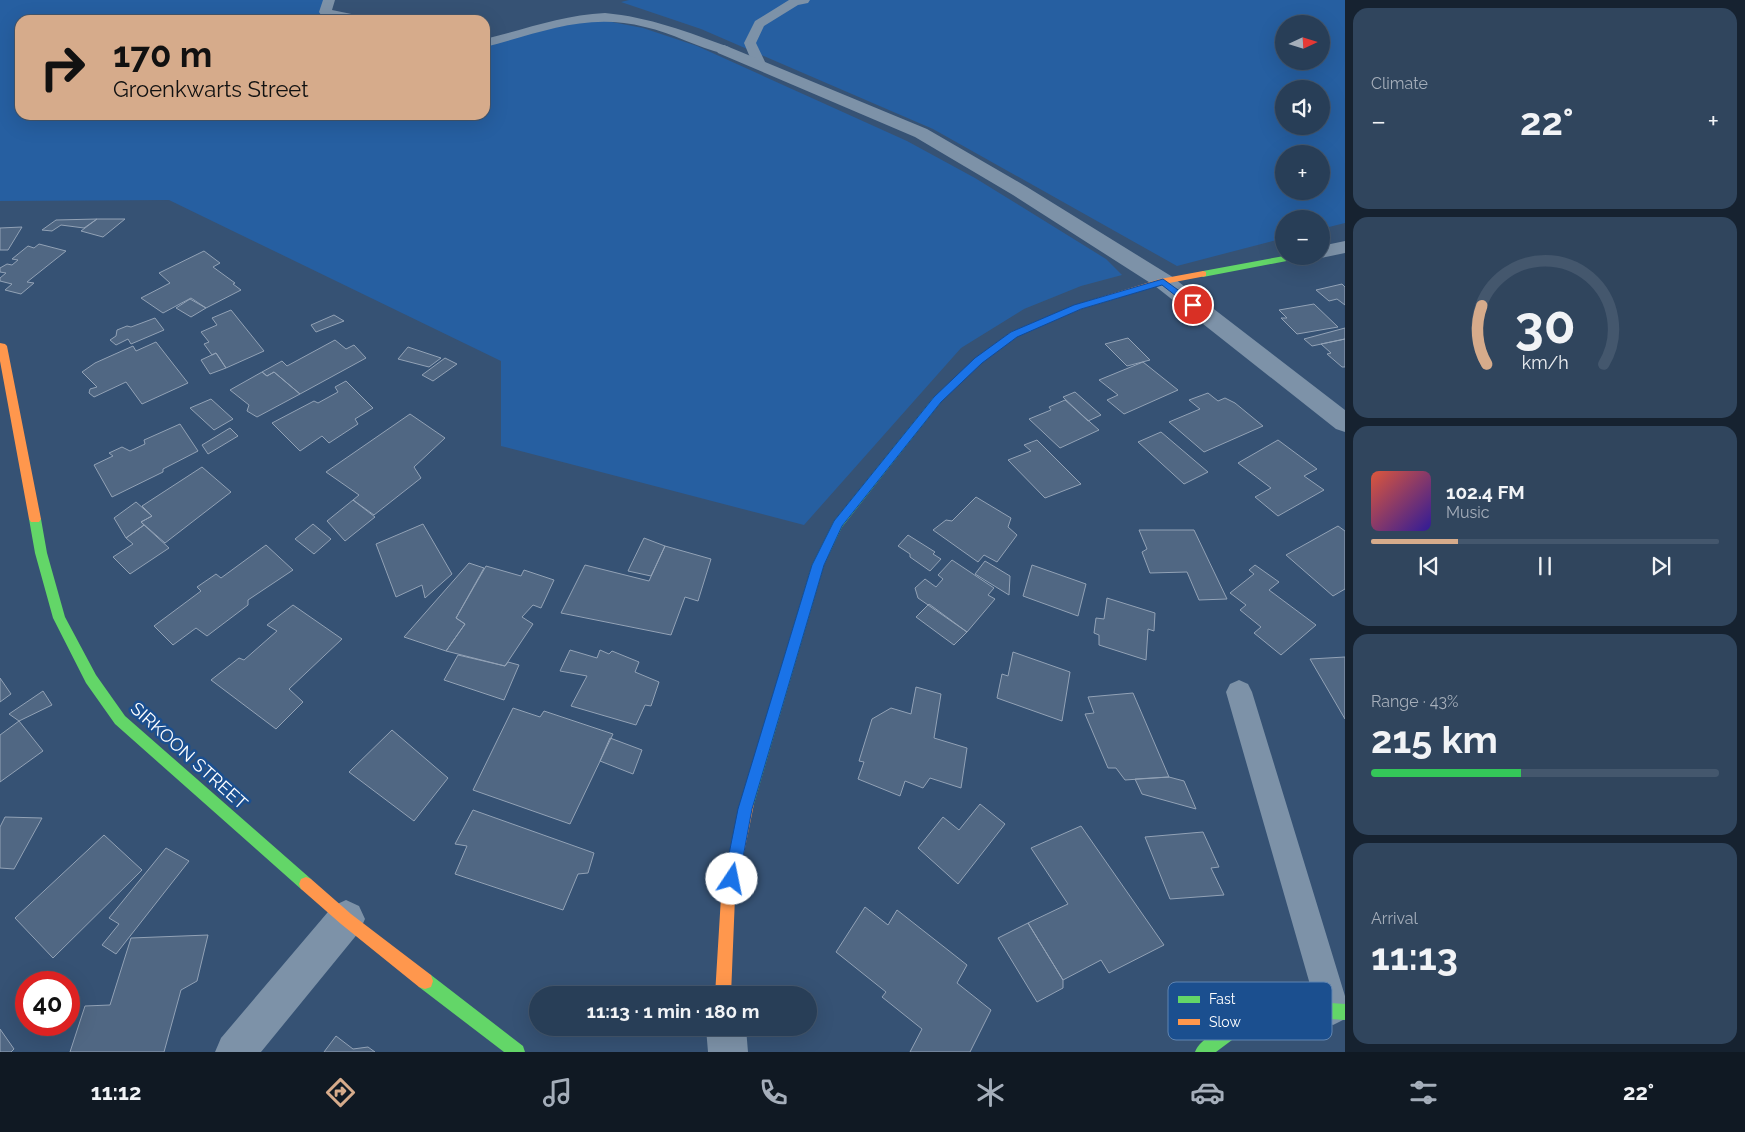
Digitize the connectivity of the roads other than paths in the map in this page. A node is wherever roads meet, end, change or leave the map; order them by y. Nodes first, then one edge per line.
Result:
1 (329, 0) edge
2 (804, 0) edge
3 (339, 15) edge
4 (490, 42) edge
5 (724, 50) joint
6 (759, 64) junction
7 (1345, 247) edge
8 (1330, 250) edge
9 (1275, 260) edge
10 (1163, 282) junction
11 (2, 346) dead end
12 (1345, 423) edge
13 (1239, 692) dead end
14 (346, 919) junction
15 (1330, 982) edge
16 (723, 986) edge
17 (1332, 988) edge
18 (1339, 1010) edge
19 (727, 1036) edge
20 (1220, 1040) edge
21 (235, 1052) edge
22 (517, 1052) edge
23 (728, 1052) edge
24 (1203, 1052) edge

1 - 3 lane
2 - 6 lane
4 - 5 lane
5 - 6 street
6 - 10 street
7 - 8 street
9 - 10 street
10 - 12 street
10 - 16 street
11 - 14 street, SIRKOON STREET
13 - 15 lane
14 - 21 street
14 - 22 street, SIRKOON STREET
17 - 18 lane
19 - 23 street
20 - 24 street

